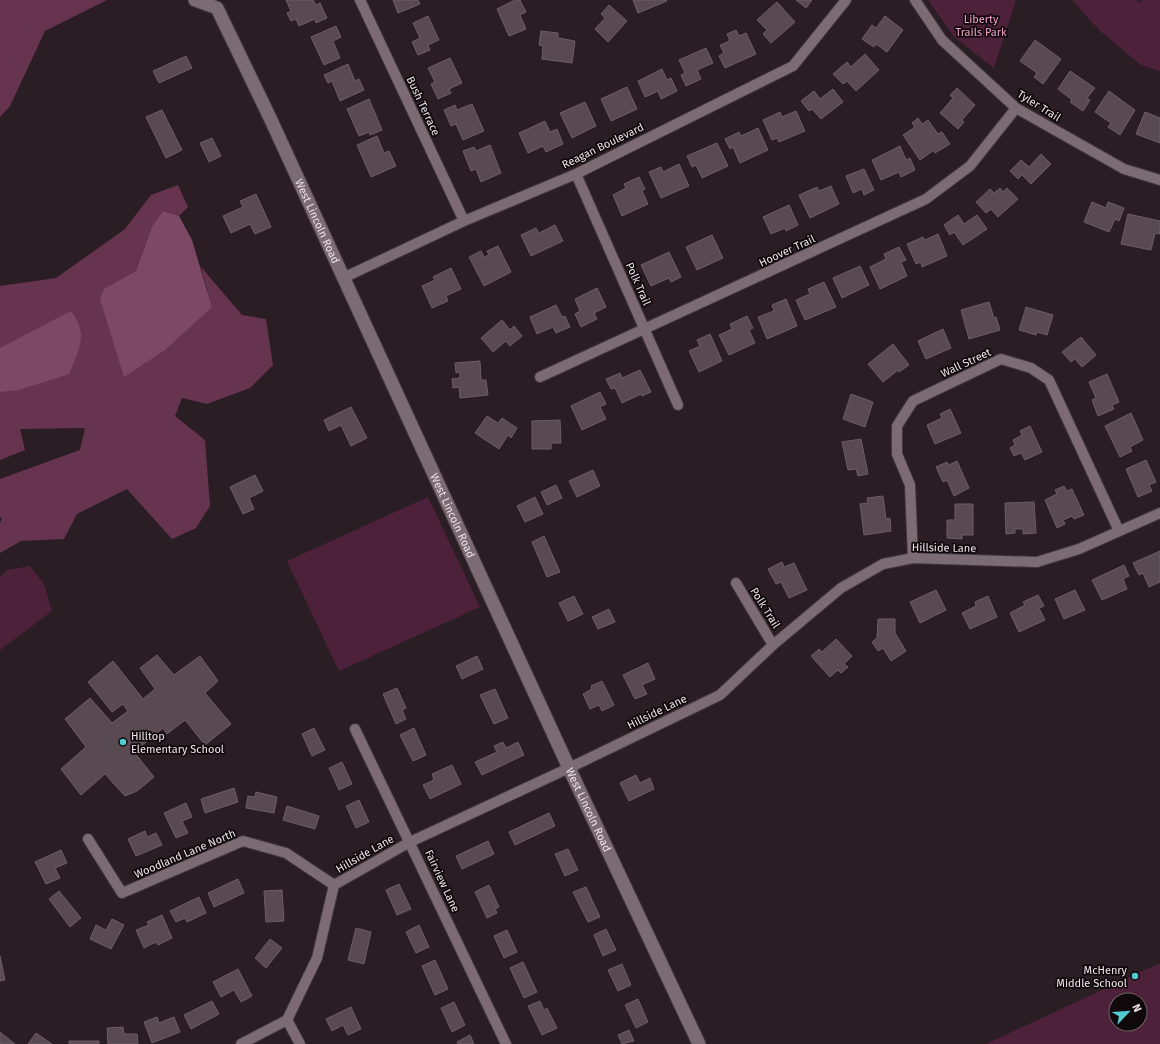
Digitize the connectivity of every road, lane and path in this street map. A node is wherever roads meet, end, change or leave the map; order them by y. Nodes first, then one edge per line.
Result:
1 (195, 0) edge
2 (360, 0) edge
3 (846, 0) edge
4 (915, 0) edge
5 (216, 4) edge
6 (1016, 108) junction
7 (576, 174) junction
8 (1160, 180) edge
9 (464, 221) junction
10 (344, 278) junction
11 (645, 330) junction
12 (540, 377) dead end
13 (678, 405) dead end
14 (1160, 513) edge
15 (1119, 531) junction
16 (913, 558) junction
17 (736, 583) dead end
18 (773, 645) junction
19 (355, 729) dead end
20 (569, 768) junction
21 (88, 839) dead end
22 (410, 842) junction
23 (334, 885) junction
24 (287, 1020) junction
25 (241, 1044) edge
26 (300, 1044) edge
27 (506, 1044) edge
28 (699, 1044) edge

1 - 5 street, West Lincoln Road
2 - 9 street, Bush Terrace
3 - 7 street, Reagan Boulevard
4 - 6 street, Tyler Trail
5 - 10 street, West Lincoln Road
6 - 8 street, Tyler Trail
6 - 11 street, Hoover Trail
7 - 9 street, Reagan Boulevard
7 - 11 street, Polk Trail
9 - 10 street, Reagan Boulevard
10 - 20 street, West Lincoln Road
11 - 12 street, Hoover Trail
11 - 13 street, Polk Trail
14 - 15 street, Hillside Lane
15 - 16 street, Hillside Lane
15 - 16 street, Wall Street
16 - 18 street, Hillside Lane
17 - 18 street, Polk Trail
18 - 20 street, Hillside Lane
19 - 22 street, Fairview Lane
20 - 22 street, Hillside Lane
20 - 28 street, West Lincoln Road
21 - 23 street, Woodland Lane North
22 - 23 street, Hillside Lane
22 - 27 street, Fairview Lane
23 - 24 street, Hillside Lane
24 - 25 street
24 - 26 street

